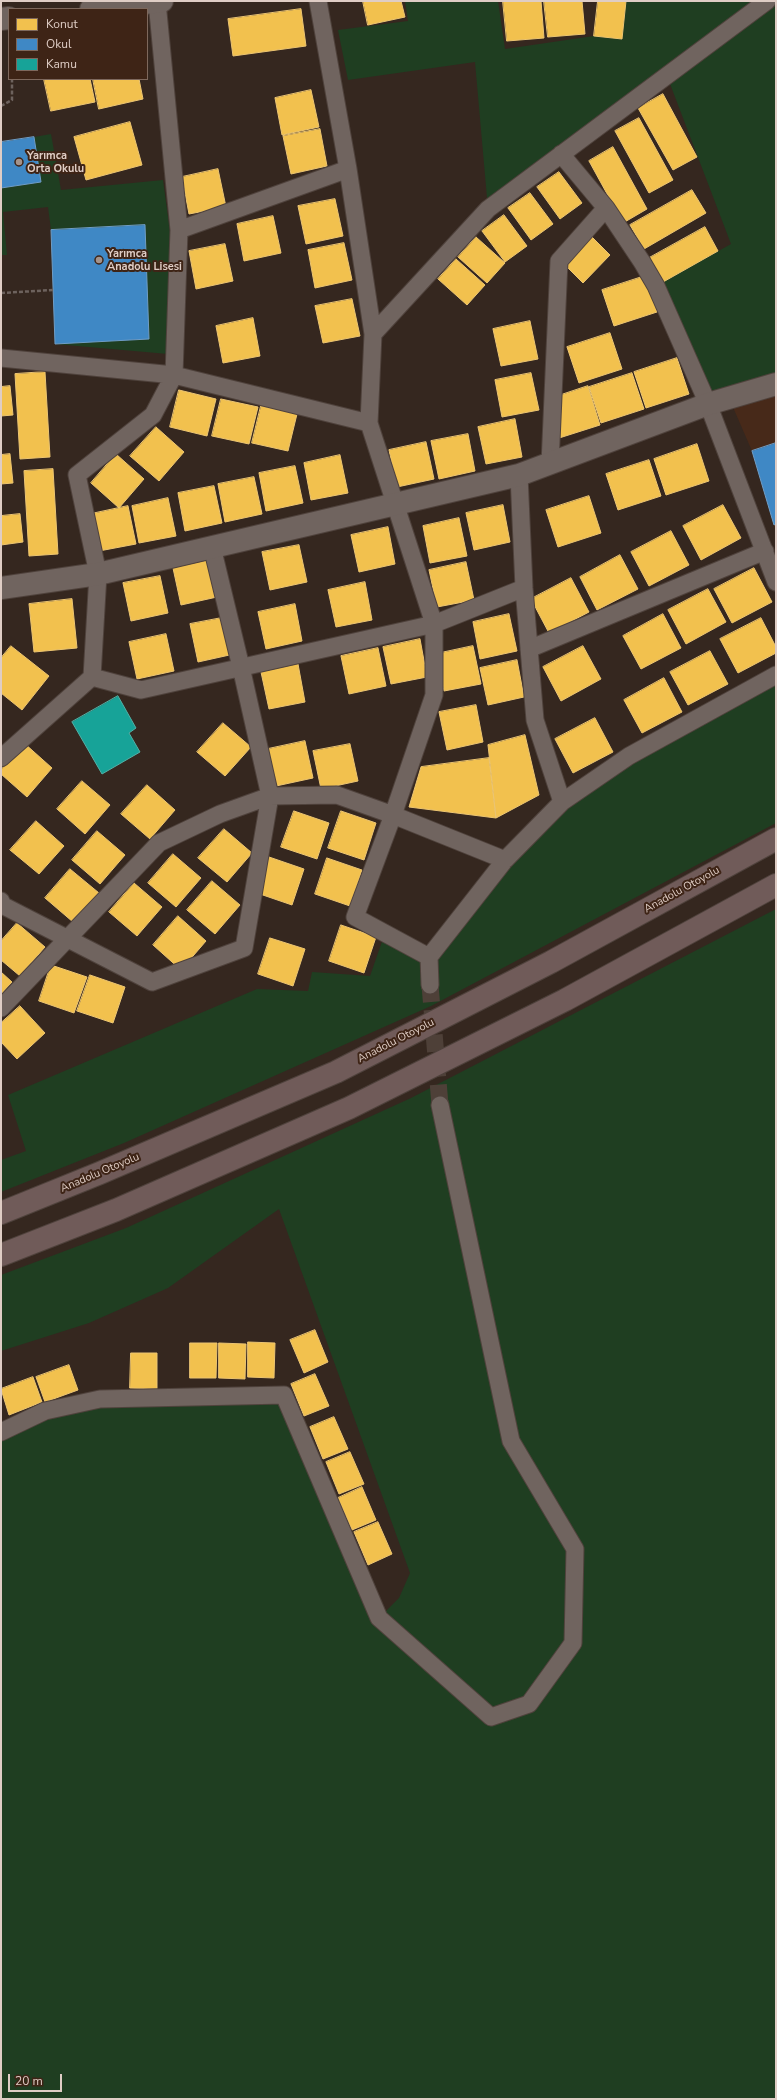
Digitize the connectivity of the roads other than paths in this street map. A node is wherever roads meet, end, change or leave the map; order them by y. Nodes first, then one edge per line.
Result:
1 (160, 1) edge
2 (318, 1) edge
3 (767, 1) edge
4 (774, 1) edge
5 (100, 8) edge
6 (776, 12) edge
7 (561, 154) junction
8 (348, 169) junction
9 (606, 208) junction
10 (178, 230) junction
11 (373, 334) junction
12 (1, 358) edge
13 (174, 375) junction
14 (776, 384) edge
15 (708, 404) junction
16 (369, 423) junction
17 (550, 464) junction
18 (519, 475) junction
19 (394, 504) junction
20 (212, 547) junction
21 (765, 551) junction
22 (98, 574) junction
23 (776, 582) edge
24 (1, 588) edge
25 (524, 588) junction
26 (434, 624) junction
27 (529, 649) junction
28 (241, 667) junction
29 (776, 675) edge
30 (92, 677) junction
31 (1, 758) edge
32 (270, 796) junction
33 (562, 802) junction
34 (393, 815) junction
35 (776, 839) edge
36 (505, 860) junction
37 (776, 885) edge
38 (1, 901) edge
39 (69, 938) junction
40 (429, 957) junction
41 (430, 985) tunnel mouth
42 (1, 1008) edge
43 (440, 1105) tunnel mouth
44 (1, 1214) edge
45 (1, 1255) edge
46 (1, 1432) edge

1 - 5 main road
1 - 10 street
2 - 8 street
3 - 7 street
4 - 6 street
7 - 9 street
7 - 11 street
8 - 10 street
8 - 11 street
9 - 15 street
9 - 17 street
10 - 13 street
11 - 16 street
12 - 13 street
13 - 16 street
13 - 22 street
14 - 15 main road
15 - 17 main road
15 - 21 street
16 - 19 street
17 - 18 main road
18 - 19 main road
18 - 25 street
19 - 20 main road
19 - 26 street
20 - 22 main road
20 - 28 street
21 - 23 street
21 - 27 street
22 - 24 main road
22 - 30 street
25 - 26 street
25 - 27 street
26 - 28 street
26 - 34 street
27 - 33 street
28 - 30 street
28 - 32 street
29 - 33 street
30 - 31 street
32 - 34 street
32 - 39 street
32 - 39 street
33 - 36 street
34 - 36 street
34 - 40 street
35 - 44 highway, Anadolu Otoyolu
36 - 40 street
37 - 45 highway
38 - 39 street
39 - 42 street
40 - 41 street
43 - 46 street

